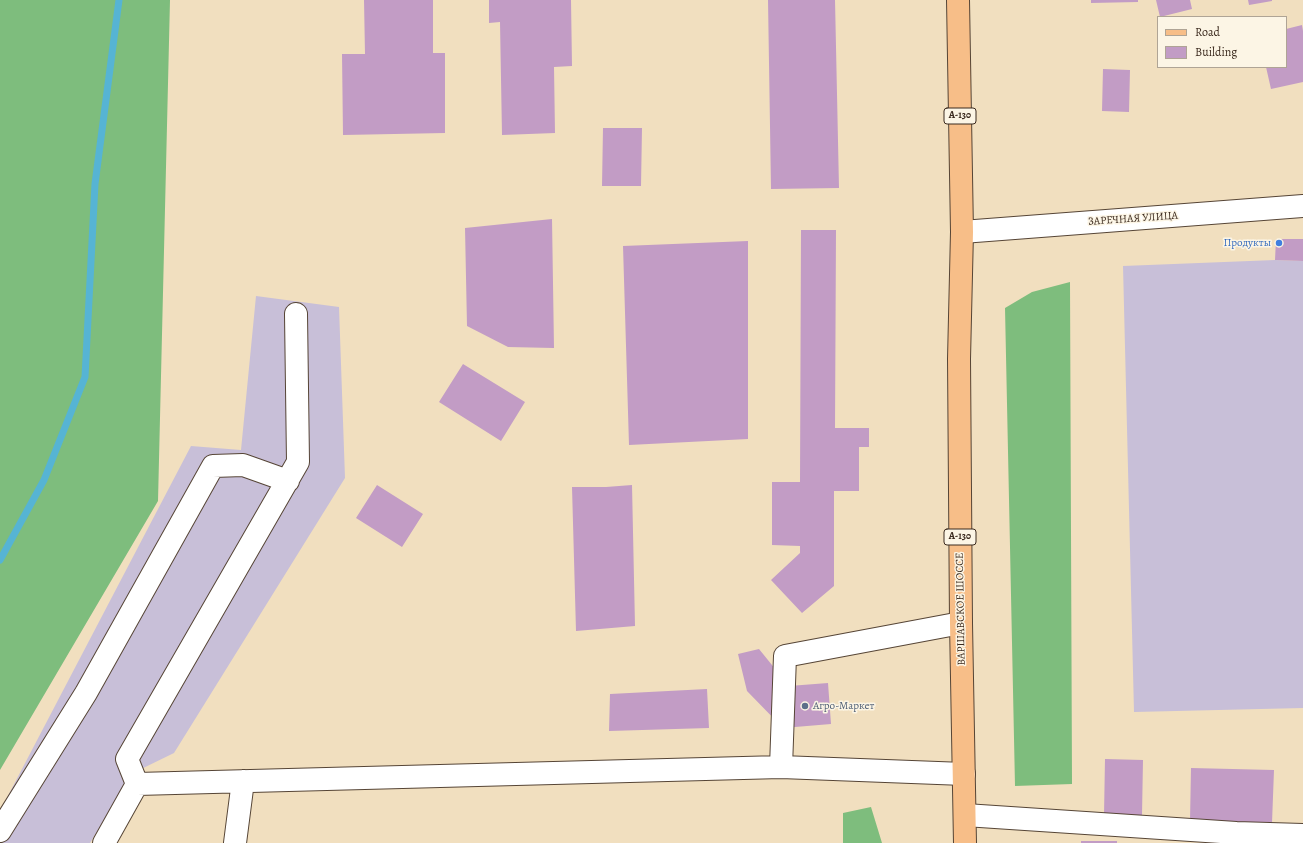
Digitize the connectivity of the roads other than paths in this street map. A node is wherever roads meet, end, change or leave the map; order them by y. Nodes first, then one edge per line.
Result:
1 (958, 0) edge
2 (1303, 206) edge
3 (962, 232) junction
4 (296, 314) dead end
5 (288, 481) junction
6 (961, 623) junction
7 (781, 767) junction
8 (964, 774) junction
9 (243, 781) junction
10 (137, 784) junction
11 (965, 815) junction
12 (0, 831) edge
13 (1303, 836) edge
14 (1236, 838) edge
15 (104, 843) edge
16 (235, 843) edge
17 (965, 843) edge

1 - 3 main road, А-130
2 - 3 street, ЗАРЕЧНАЯ УЛИЦА
3 - 6 main road, ВАРШАВСКОЕ ШОССЕ / А-130
4 - 5 street
5 - 10 street
5 - 12 street
6 - 7 street
6 - 8 main road, ВАРШАВСКОЕ ШОССЕ / А-130
7 - 8 street
7 - 9 street
8 - 11 main road, ВАРШАВСКОЕ ШОССЕ / А-130
9 - 10 street
9 - 16 street
10 - 15 street
11 - 14 street
11 - 17 main road, ВАРШАВСКОЕ ШОССЕ / А-130
13 - 14 street

